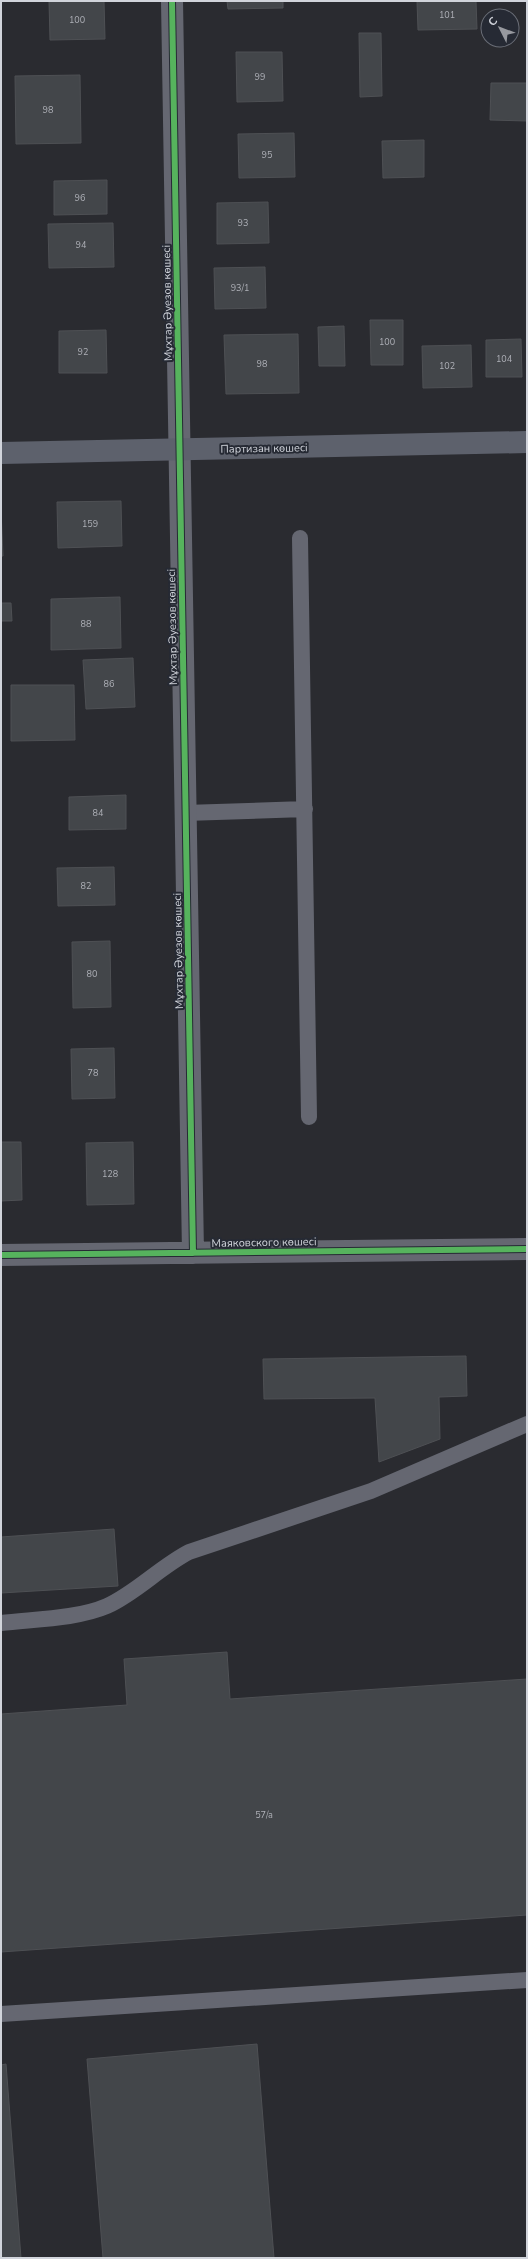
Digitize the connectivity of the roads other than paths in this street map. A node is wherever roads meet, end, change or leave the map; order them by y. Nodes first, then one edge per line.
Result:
1 (172, 1) edge
2 (527, 442) edge
3 (180, 449) junction
4 (1, 453) edge
5 (300, 538) dead end
6 (305, 809) junction
7 (185, 813) junction
8 (309, 1117) dead end
9 (527, 1249) edge
10 (193, 1253) junction
11 (1, 1255) edge
12 (527, 1424) edge
13 (1, 1623) edge
14 (527, 1980) edge
15 (1, 2014) edge

1 - 3 street, Мұхтар Әуезов көшесі
2 - 3 main road, Партизан көшесі
3 - 4 main road, Партизан көшесі
3 - 7 street, Мұхтар Әуезов көшесі
5 - 6 lane
6 - 7 lane
6 - 8 lane
7 - 10 street, Мұхтар Әуезов көшесі
9 - 10 street, Маяковского көшесі
10 - 11 street, Маяковского көшесі
12 - 13 lane
14 - 15 lane

